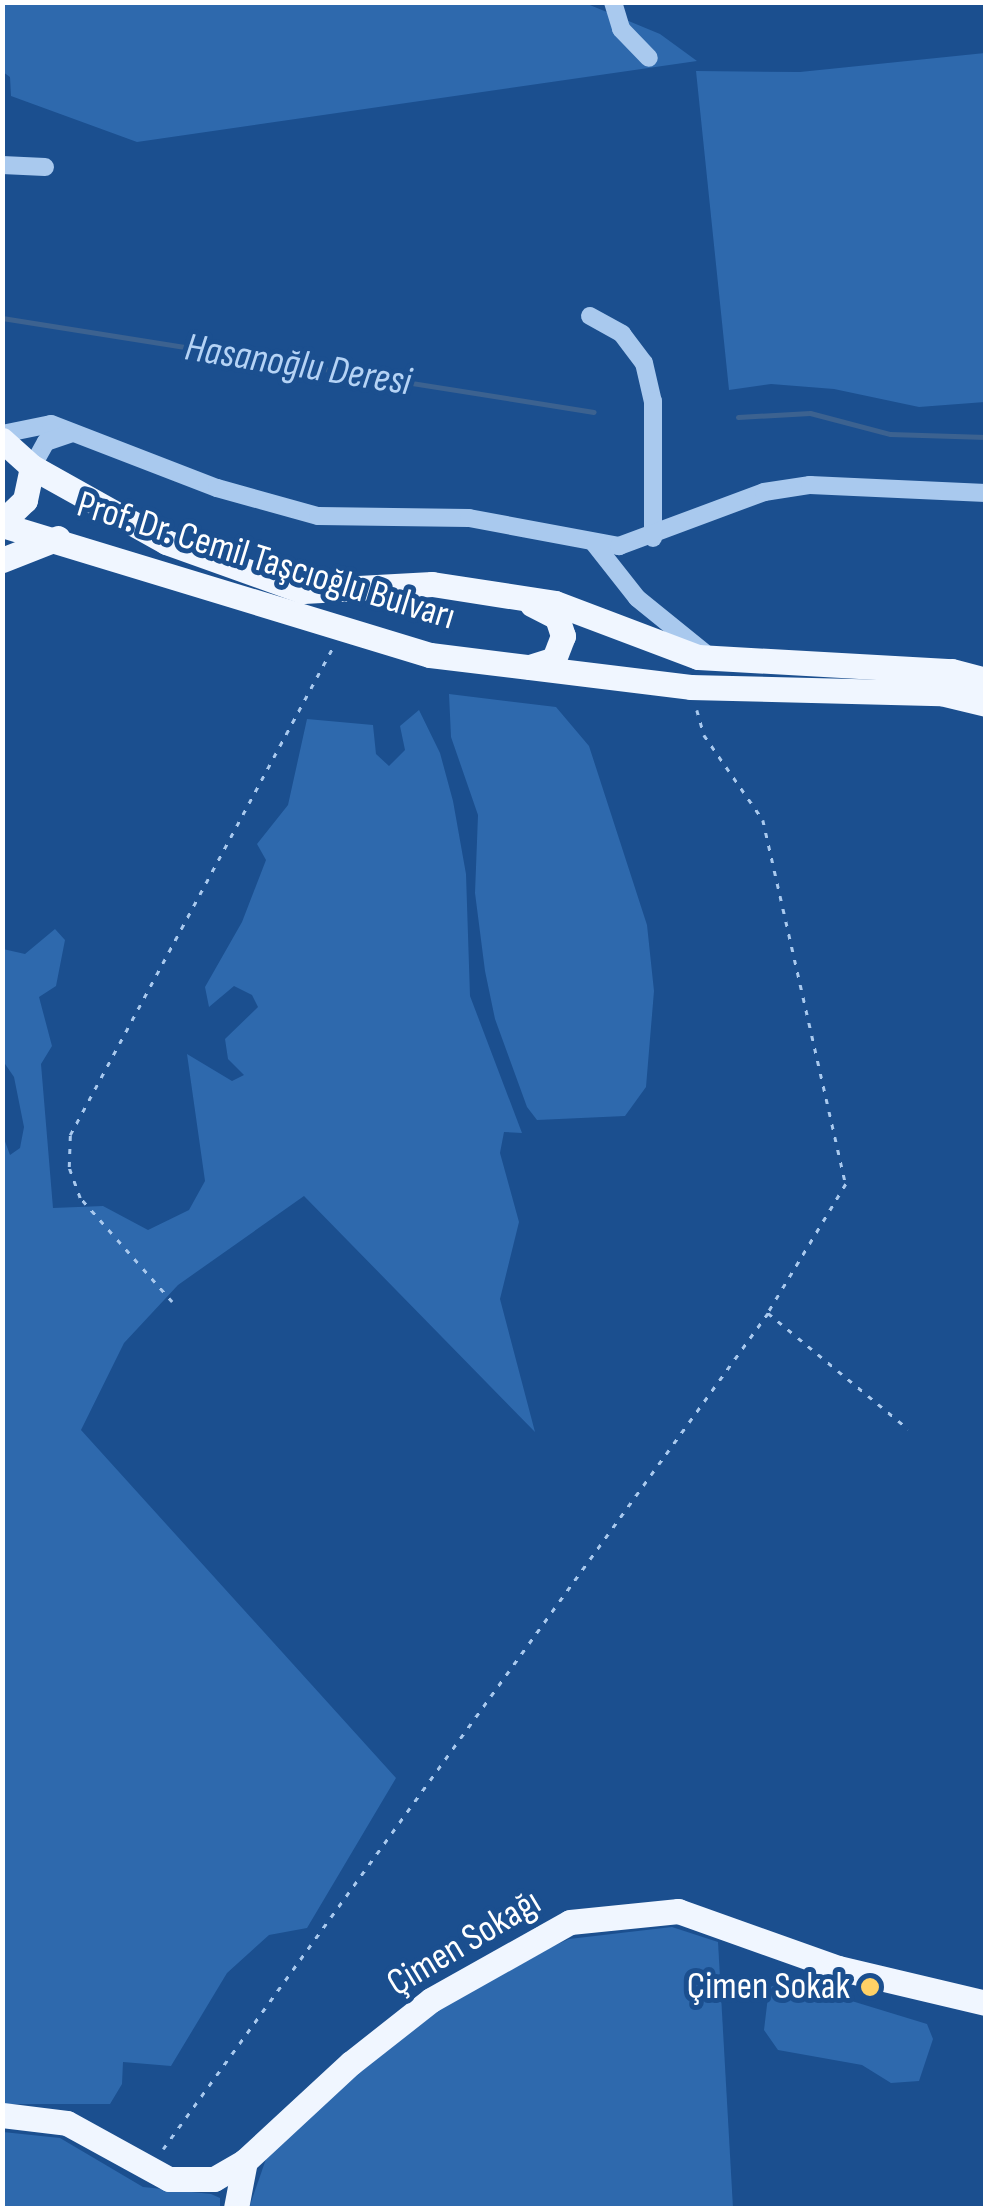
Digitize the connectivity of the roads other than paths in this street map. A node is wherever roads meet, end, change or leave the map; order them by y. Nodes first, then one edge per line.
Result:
1 (612, 2) edge
2 (649, 58) dead end
3 (2, 165) edge
4 (45, 166) dead end
5 (590, 316) dead end
6 (72, 433) junction
7 (2, 437) edge
8 (32, 467) junction
9 (986, 492) edge
10 (2, 523) edge
11 (61, 537) junction
12 (653, 538) junction
13 (593, 542) junction
14 (2, 560) edge
15 (482, 591) junction
16 (815, 664) junction
17 (520, 669) junction
18 (986, 680) edge
19 (986, 704) edge
20 (986, 2003) edge
21 (2, 2115) edge
22 (245, 2161) junction
23 (236, 2208) edge

1 - 2 street
3 - 4 street
5 - 12 street
6 - 7 street
6 - 8 street
6 - 13 street
7 - 8 main road, Prof. Dr. Cemil Taşcıoğlu Bulvarı
8 - 10 main road
8 - 15 main road, Prof. Dr. Cemil Taşcıoğlu Bulvarı
9 - 12 street
10 - 11 main road, Prof. Dr. Cemil Taşcıoğlu Bulvarı
11 - 14 main road
11 - 17 main road, Prof. Dr. Cemil Taşcıoğlu Bulvarı
12 - 13 street
13 - 16 street
15 - 16 main road, Prof. Dr. Cemil Taşcıoğlu Bulvarı
15 - 17 main road
16 - 18 main road, Prof. Dr. Cemil Taşcıoğlu Bulvarı
17 - 19 main road, Prof. Dr. Cemil Taşcıoğlu Bulvarı
20 - 22 main road, Çimen Sokağı
21 - 22 main road
22 - 23 main road

